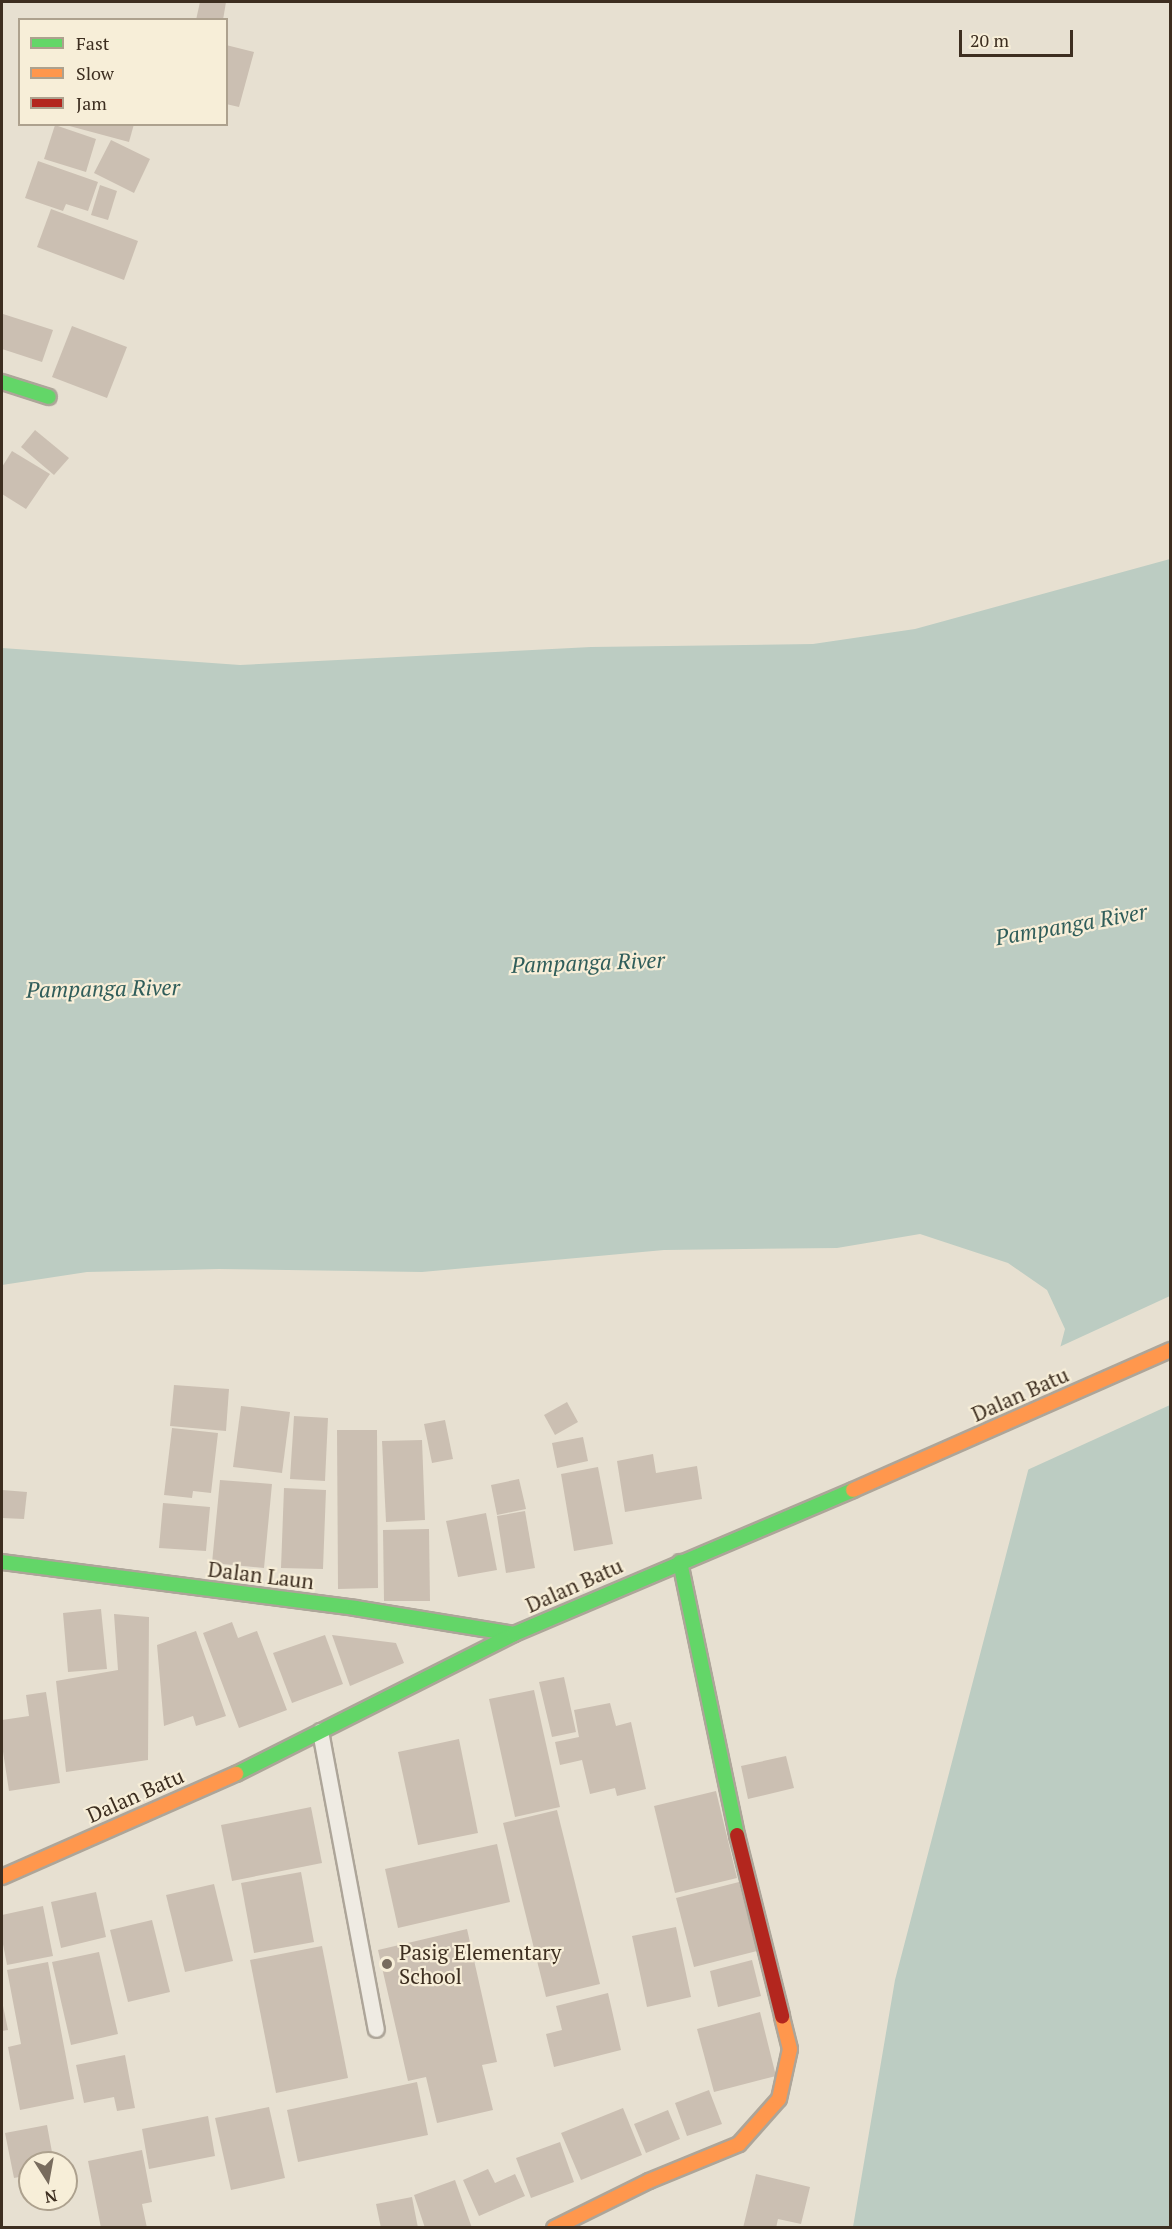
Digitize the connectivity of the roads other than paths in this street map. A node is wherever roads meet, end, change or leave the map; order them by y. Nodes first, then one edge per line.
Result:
1 (2, 382) edge
2 (49, 397) dead end
3 (1170, 1350) edge
4 (2, 1562) edge
5 (680, 1562) junction
6 (514, 1634) junction
7 (320, 1731) junction
8 (2, 1877) edge
9 (376, 2029) dead end
10 (554, 2228) edge

1 - 2 street
3 - 5 street, Dalan Batu
4 - 6 street, Dalan Laun
5 - 6 street, Dalan Batu
5 - 10 street
6 - 7 street, Dalan Batu
7 - 8 street, Dalan Batu
7 - 9 lane

